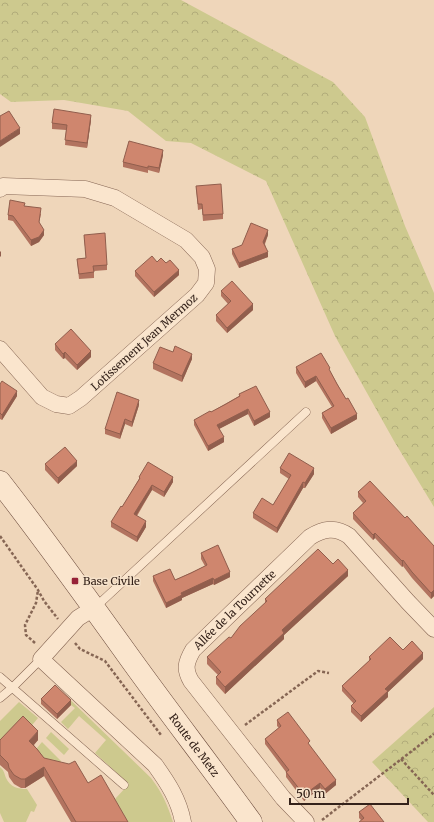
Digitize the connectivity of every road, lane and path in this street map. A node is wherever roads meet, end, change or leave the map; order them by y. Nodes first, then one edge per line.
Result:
1 (0, 189) edge
2 (0, 349) edge
3 (306, 412) dead end
4 (0, 482) edge
5 (0, 536) edge
6 (38, 590) junction
7 (94, 608) junction
8 (434, 629) edge
9 (66, 630) junction
10 (43, 656) junction
11 (329, 673) dead end
12 (0, 677) edge
13 (12, 688) junction
14 (0, 698) edge
15 (434, 734) edge
16 (232, 735) junction
17 (164, 738) dead end
18 (401, 759) junction
19 (124, 785) dead end
20 (434, 795) edge
21 (183, 822) edge
22 (251, 822) edge
23 (306, 822) edge
24 (320, 822) edge

1 - 2 street, Lotissement Jean Mermoz
3 - 7 lane
4 - 7 main road, Route de Metz
5 - 6 path
6 - 9 path
6 - 10 path
7 - 9 street
7 - 22 main road, Route de Metz
8 - 16 street, Allée de la Tournette
9 - 10 street
9 - 17 path
10 - 13 lane
10 - 21 street
11 - 16 path
12 - 13 lane
13 - 14 lane
13 - 19 lane
15 - 18 path
16 - 23 street, Allée de la Tournette
18 - 20 path
18 - 24 path

